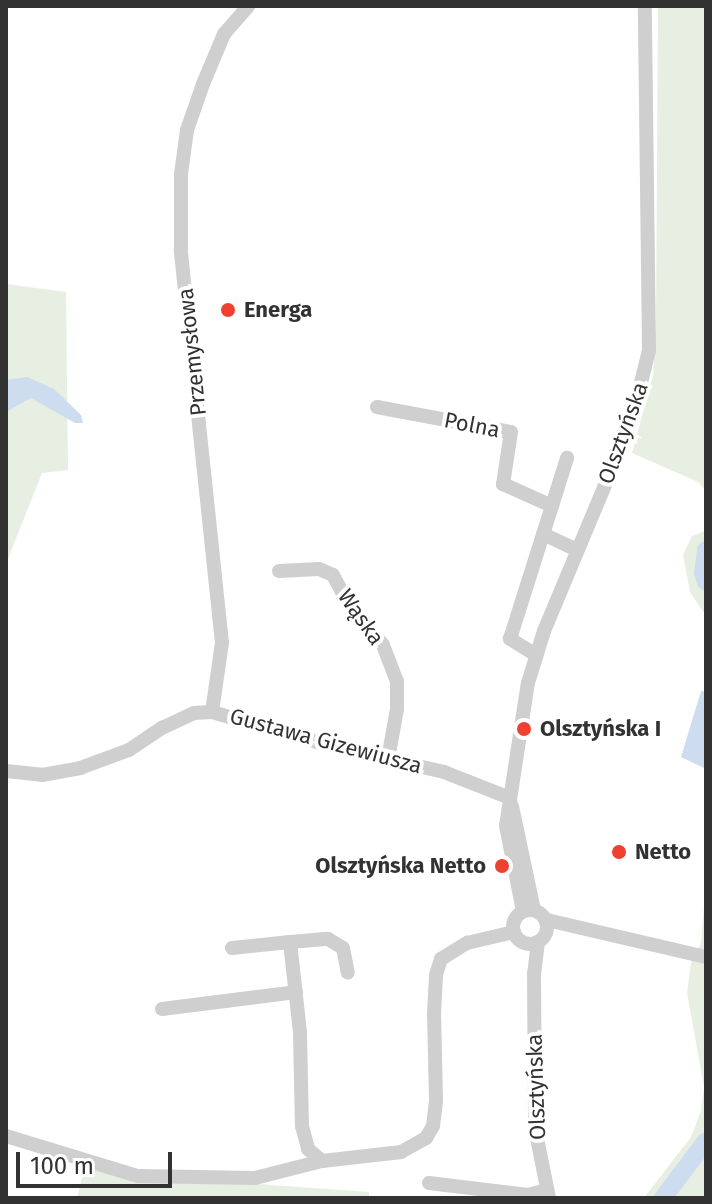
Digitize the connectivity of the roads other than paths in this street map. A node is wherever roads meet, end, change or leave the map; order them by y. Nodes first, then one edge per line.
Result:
1 (248, 6) edge
2 (645, 6) edge
3 (377, 407) dead end
4 (567, 458) dead end
5 (552, 506) junction
6 (543, 534) junction
7 (578, 550) junction
8 (279, 571) dead end
9 (536, 655) junction
10 (212, 712) junction
11 (388, 759) junction
12 (6, 771) edge
13 (510, 798) junction
14 (528, 910) junction
15 (514, 932) junction
16 (539, 934) junction
17 (290, 942) junction
18 (232, 948) dead end
19 (702, 956) edge
20 (348, 973) dead end
21 (296, 992) junction
22 (162, 1009) dead end
23 (6, 1136) edge
24 (322, 1161) junction
25 (429, 1183) dead end
26 (548, 1194) edge

1 - 10 street, Przemysłowa
2 - 7 street, Olsztyńska
3 - 5 street, Polna
4 - 5 street
5 - 6 street
6 - 7 street
6 - 9 street
7 - 9 street, Olsztyńska
8 - 11 street, Wąska
9 - 13 street, Olsztyńska
10 - 11 street, Gustawa Gizewiusza
10 - 12 street, Gustawa Gizewiusza
11 - 13 street, Gustawa Gizewiusza
13 - 14 street, Olsztyńska
14 - 15 street
14 - 16 street
15 - 16 street
15 - 24 street
16 - 19 street
16 - 26 street, Olsztyńska
17 - 18 street
17 - 20 street
17 - 21 street
21 - 22 street
21 - 24 street
23 - 24 street
25 - 26 street

